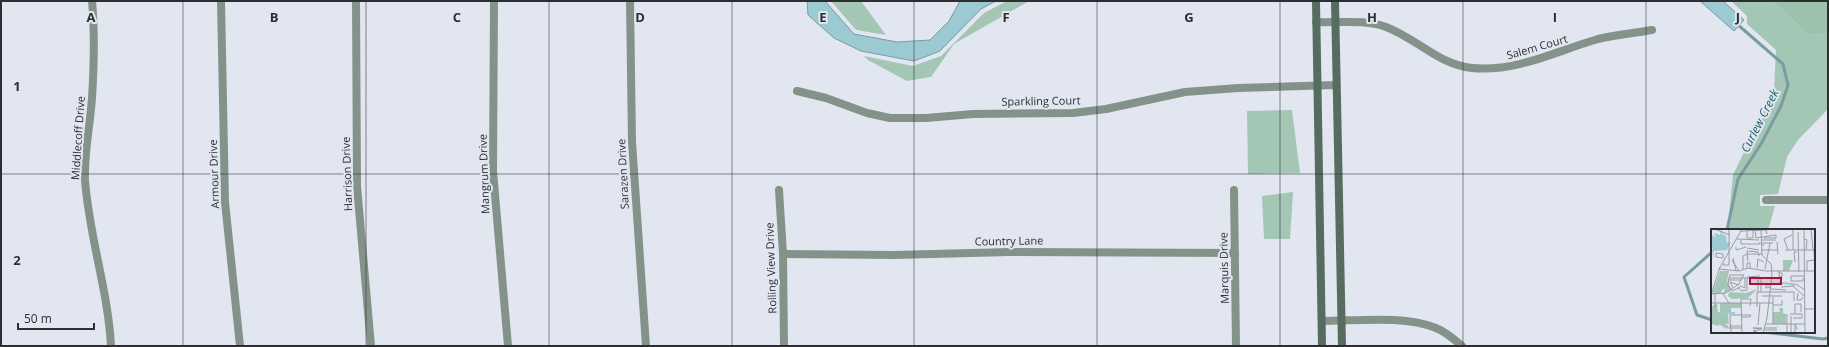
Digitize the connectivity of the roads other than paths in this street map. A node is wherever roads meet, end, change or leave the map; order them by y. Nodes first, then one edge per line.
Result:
1 (92, 1) edge
2 (221, 1) edge
3 (356, 1) edge
4 (494, 1) edge
5 (630, 1) edge
6 (1316, 1) edge
7 (1335, 1) edge
8 (1316, 22) junction
9 (1335, 23) junction
10 (1652, 30) dead end
11 (1317, 86) junction
12 (1336, 86) junction
13 (798, 91) dead end
14 (779, 190) dead end
15 (1234, 190) dead end
16 (1766, 200) dead end
17 (1828, 200) edge
18 (1235, 253) junction
19 (783, 254) junction
20 (1322, 321) junction
21 (1341, 321) junction
22 (110, 346) edge
23 (240, 346) edge
24 (371, 346) edge
25 (508, 346) edge
26 (646, 346) edge
27 (784, 346) edge
28 (1236, 346) edge
29 (1322, 346) edge
30 (1342, 346) edge
31 (1462, 346) edge

1 - 22 street, Middlecoff Drive
2 - 23 street, Armour Drive
3 - 24 street, Harrison Drive
4 - 25 street, Mangrum Drive
5 - 26 street, Sarazen Drive
6 - 8 main road
7 - 9 main road
8 - 9 street, Salem Court
8 - 11 main road
9 - 10 street, Salem Court
9 - 12 main road
11 - 12 street, Sparkling Court
11 - 13 street, Sparkling Court
11 - 20 main road
12 - 21 main road
14 - 19 street, Rolling View Drive
15 - 18 street, Marquis Drive
16 - 17 street
18 - 19 street, Country Lane
18 - 28 street, Marquis Drive
19 - 27 street, Rolling View Drive
20 - 21 street
20 - 29 main road
21 - 30 main road
21 - 31 street

